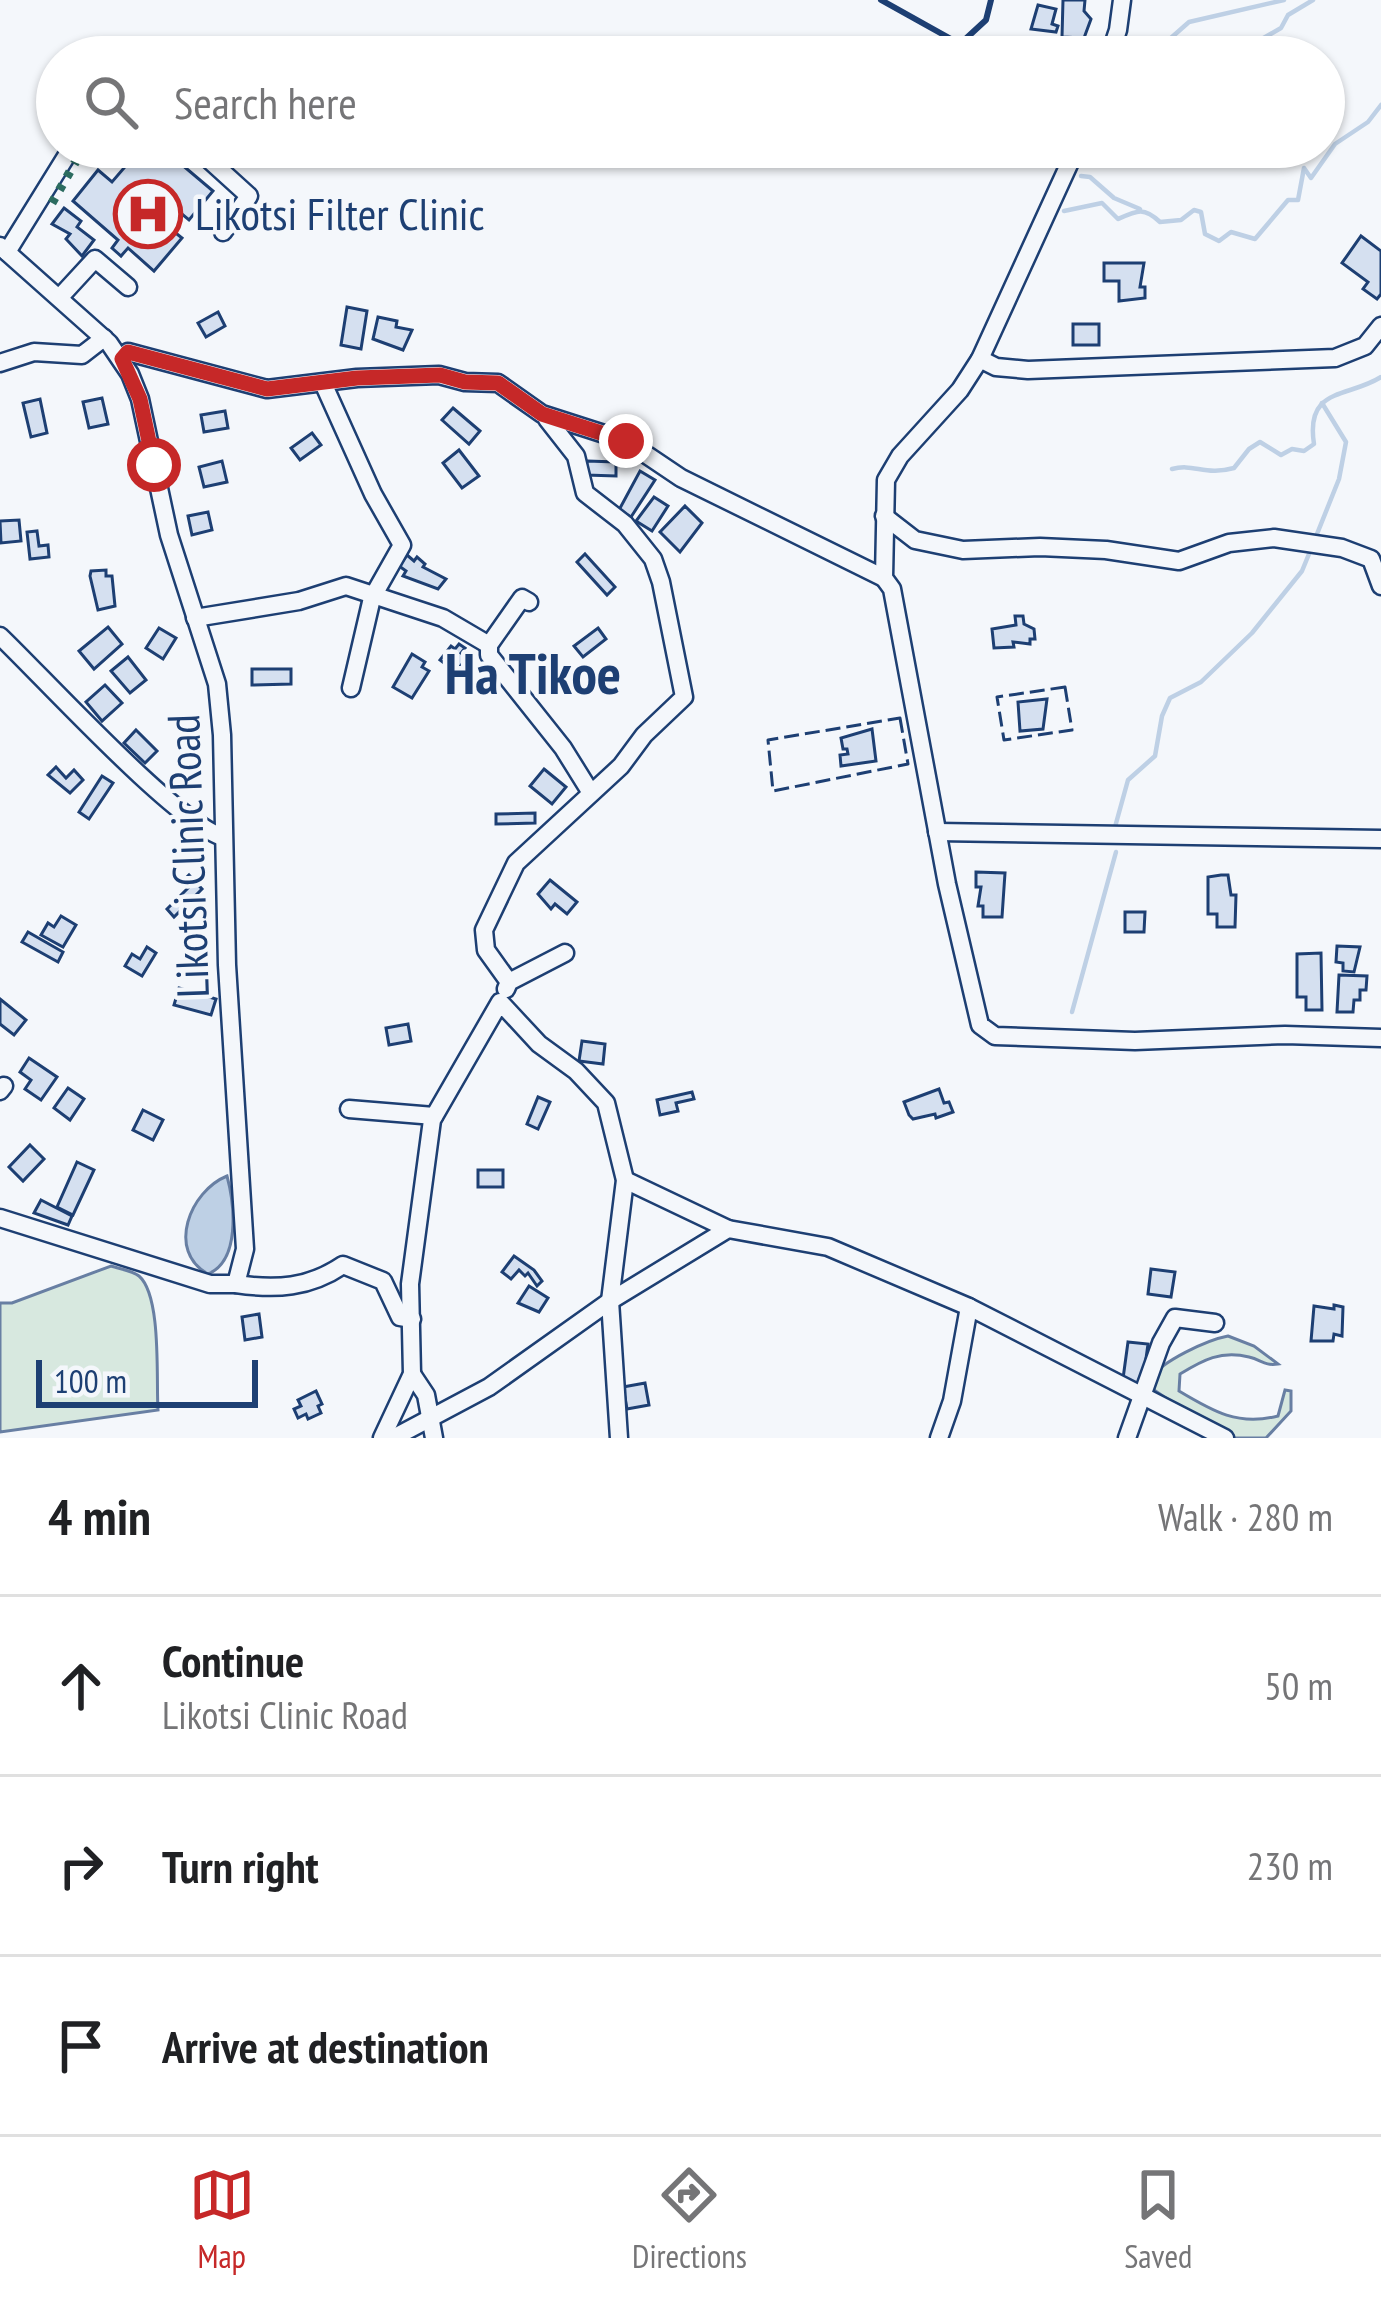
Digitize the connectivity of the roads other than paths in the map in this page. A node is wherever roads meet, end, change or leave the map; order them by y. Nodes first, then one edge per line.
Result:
1 (1122, 0) edge
2 (1114, 36) edge
3 (58, 168) edge
4 (218, 168) edge
5 (1067, 168) edge
6 (223, 232) dead end
7 (4, 249) edge
8 (128, 287) dead end
9 (60, 297) junction
10 (1381, 326) edge
11 (104, 338) junction
12 (122, 359) junction
13 (980, 359) junction
14 (0, 363) edge
15 (323, 383) junction
16 (542, 414) junction
17 (884, 516) junction
18 (884, 578) junction
19 (1381, 586) edge
20 (372, 598) junction
21 (529, 602) dead end
22 (195, 618) junction
23 (0, 636) edge
24 (489, 650) junction
25 (351, 688) dead end
26 (591, 793) junction
27 (937, 832) junction
28 (224, 837) junction
29 (1381, 839) edge
30 (565, 953) dead end
31 (509, 982) junction
32 (500, 1002) junction
33 (1381, 1038) edge
34 (349, 1109) dead end
35 (434, 1116) junction
36 (625, 1180) junction
37 (0, 1218) edge
38 (728, 1229) junction
39 (236, 1284) junction
40 (610, 1301) junction
41 (969, 1307) junction
42 (412, 1319) junction
43 (1215, 1323) dead end
44 (412, 1374) junction
45 (1141, 1397) junction
46 (430, 1416) junction
47 (382, 1438) edge
48 (393, 1438) edge
49 (434, 1438) edge
50 (620, 1438) edge
51 (939, 1438) edge
52 (1127, 1438) edge
53 (1226, 1438) edge

1 - 2 street
3 - 7 street
4 - 6 street
5 - 13 street
7 - 9 street, Likotsi Clinic Road
8 - 9 street
9 - 11 street, Likotsi Clinic Road
10 - 13 street
11 - 12 street, Likotsi Clinic Road
11 - 14 street
12 - 15 street
12 - 22 street, Likotsi Clinic Road
13 - 17 street
15 - 16 street
15 - 20 street
16 - 18 street
16 - 26 street
17 - 18 street
17 - 19 street
18 - 27 street
20 - 22 street
20 - 24 street
20 - 25 street
21 - 24 street
22 - 28 street, Likotsi Clinic Road
23 - 28 street
24 - 26 street
26 - 31 street
27 - 29 street
27 - 33 street
28 - 39 street, Likotsi Clinic Road
30 - 31 street
31 - 32 street
32 - 35 street
32 - 36 street
34 - 35 street
35 - 42 street
36 - 38 street
36 - 40 street
37 - 39 street
38 - 40 street
38 - 41 street
39 - 42 street
40 - 46 street
40 - 50 street
41 - 45 street
41 - 51 street
42 - 44 street
43 - 45 street
44 - 46 street
44 - 47 street
45 - 52 street
45 - 53 street
46 - 48 street
46 - 49 street

